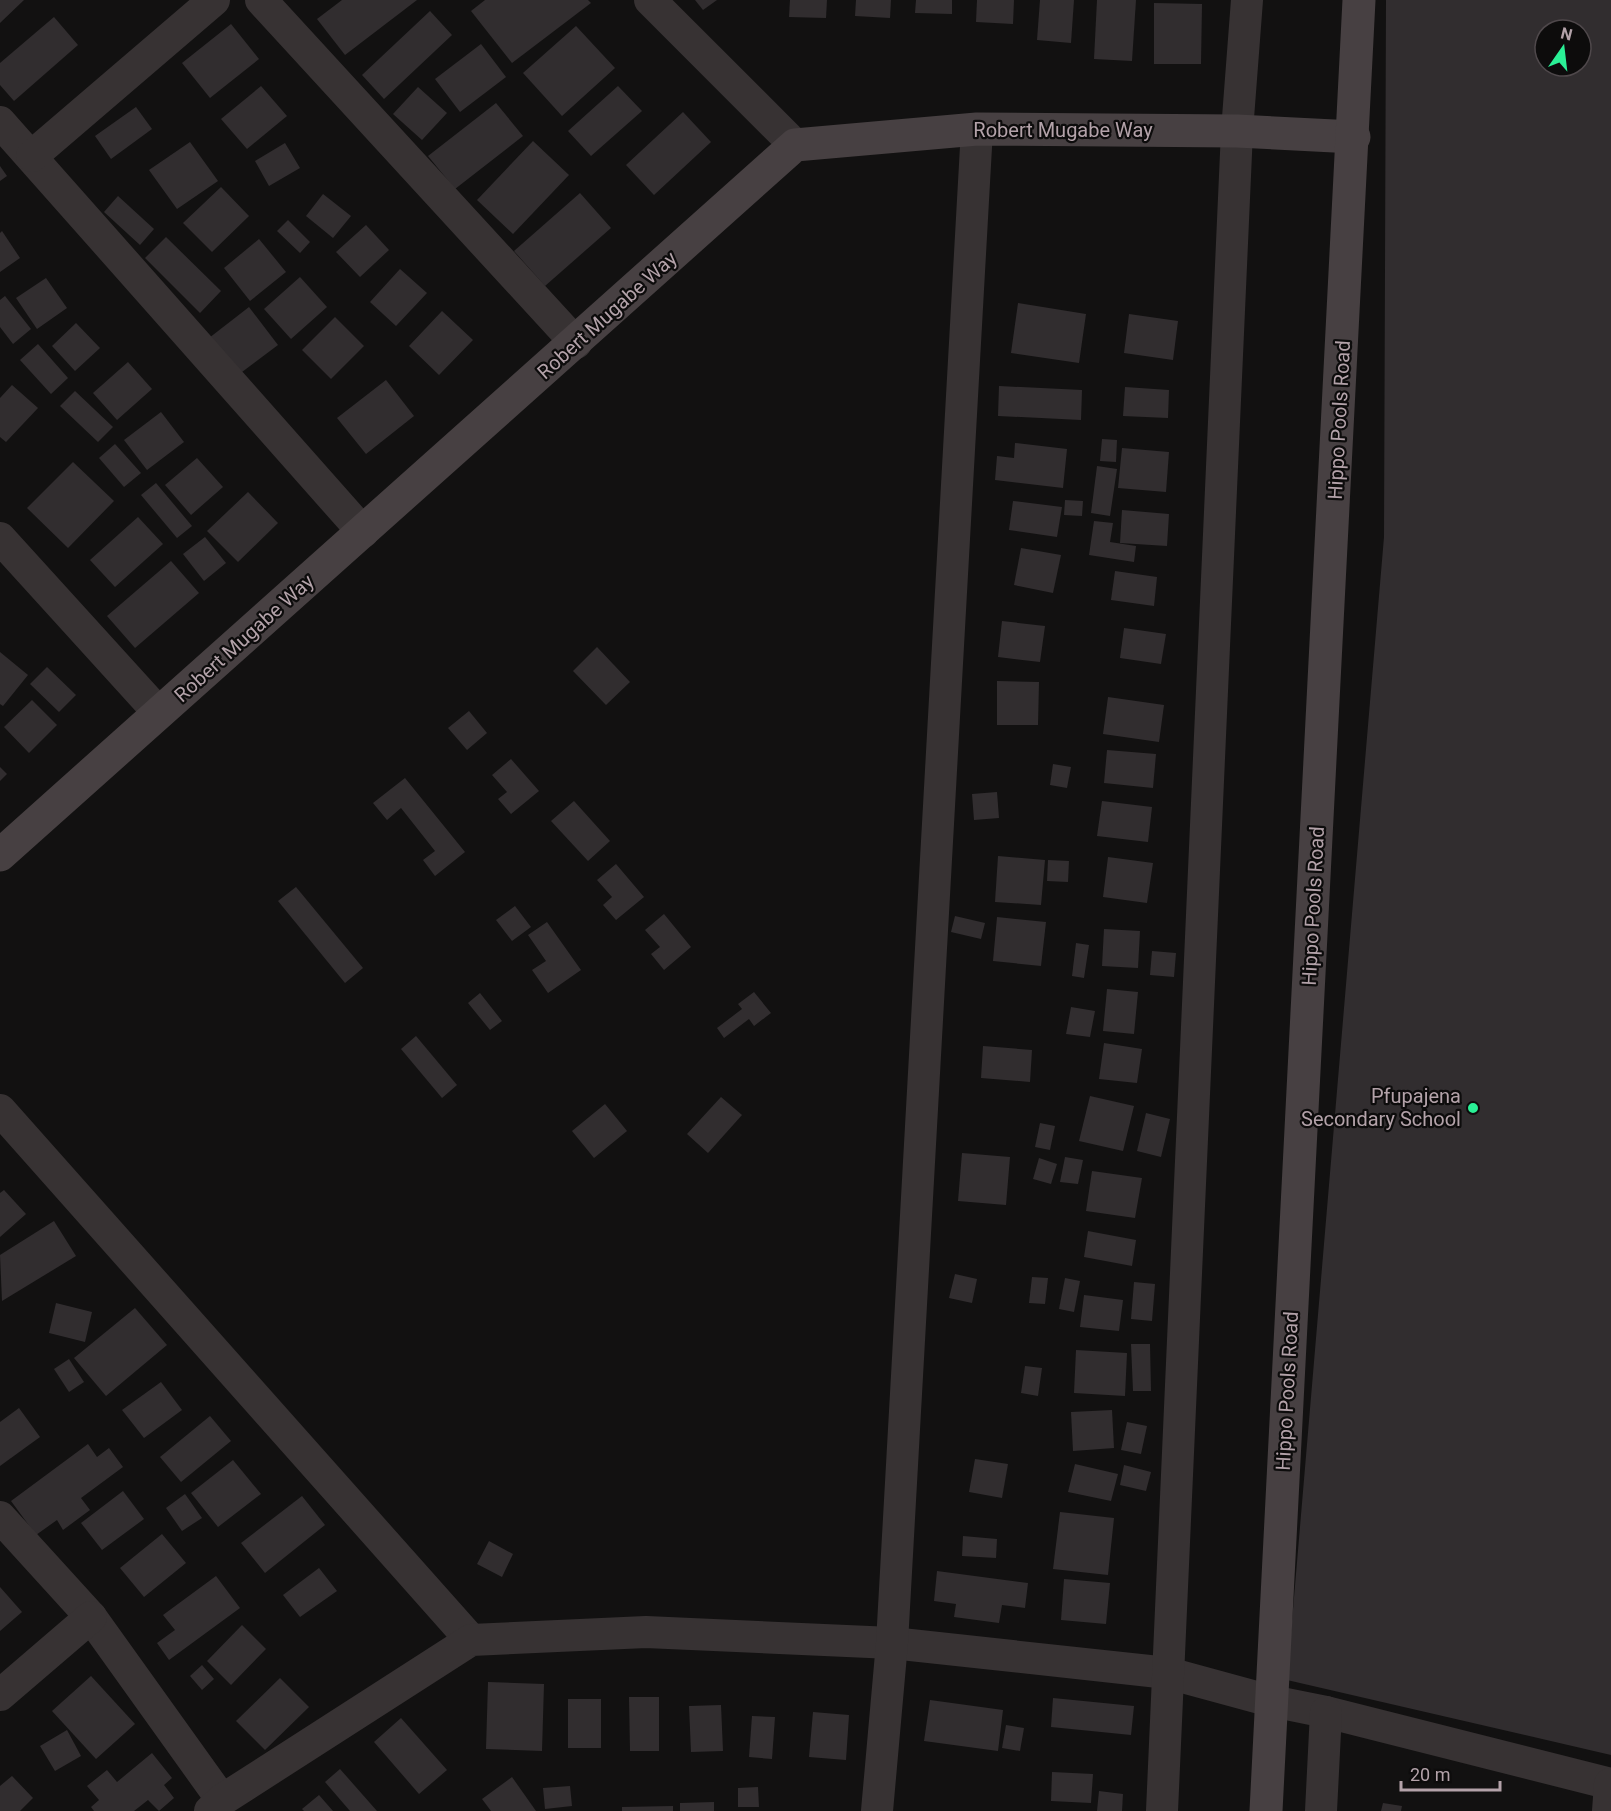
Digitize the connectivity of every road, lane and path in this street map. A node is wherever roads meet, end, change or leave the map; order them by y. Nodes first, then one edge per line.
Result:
1 (214, 0) edge
2 (261, 0) edge
3 (650, 0) edge
4 (1247, 0) edge
5 (1359, 0) edge
6 (0, 122) edge
7 (977, 129) junction
8 (1237, 130) junction
9 (1354, 137) junction
10 (795, 145) junction
11 (32, 156) junction
12 (576, 343) junction
13 (363, 532) junction
14 (0, 538) edge
15 (159, 713) junction
16 (0, 855) edge
17 (0, 1110) edge
18 (0, 1516) edge
19 (91, 1617) junction
20 (471, 1640) junction
21 (892, 1643) junction
22 (1168, 1673) junction
23 (0, 1695) edge
24 (1271, 1701) junction
25 (1326, 1712) junction
26 (1611, 1784) edge
27 (216, 1805) edge
28 (877, 1811) edge
29 (1162, 1811) edge
30 (1266, 1811) edge
31 (1321, 1811) edge
32 (1608, 1811) edge

1 - 11 street
2 - 12 street
3 - 10 street
4 - 8 street
5 - 9 street, Hippo Pools Road
6 - 11 street
7 - 8 street, Robert Mugabe Way
7 - 10 street, Robert Mugabe Way
7 - 21 street
8 - 9 street, Robert Mugabe Way
8 - 22 street
9 - 24 street, Hippo Pools Road
10 - 12 street, Robert Mugabe Way
11 - 13 street
12 - 13 street, Robert Mugabe Way
13 - 15 street, Robert Mugabe Way
14 - 15 street
15 - 16 street, Robert Mugabe Way
17 - 20 street
18 - 19 street
19 - 23 street
19 - 27 street
20 - 21 street
20 - 27 street
21 - 22 street
21 - 28 street
22 - 24 street
22 - 29 street
24 - 25 street
24 - 30 street, Hippo Pools Road
25 - 26 street
25 - 31 street
26 - 32 street

